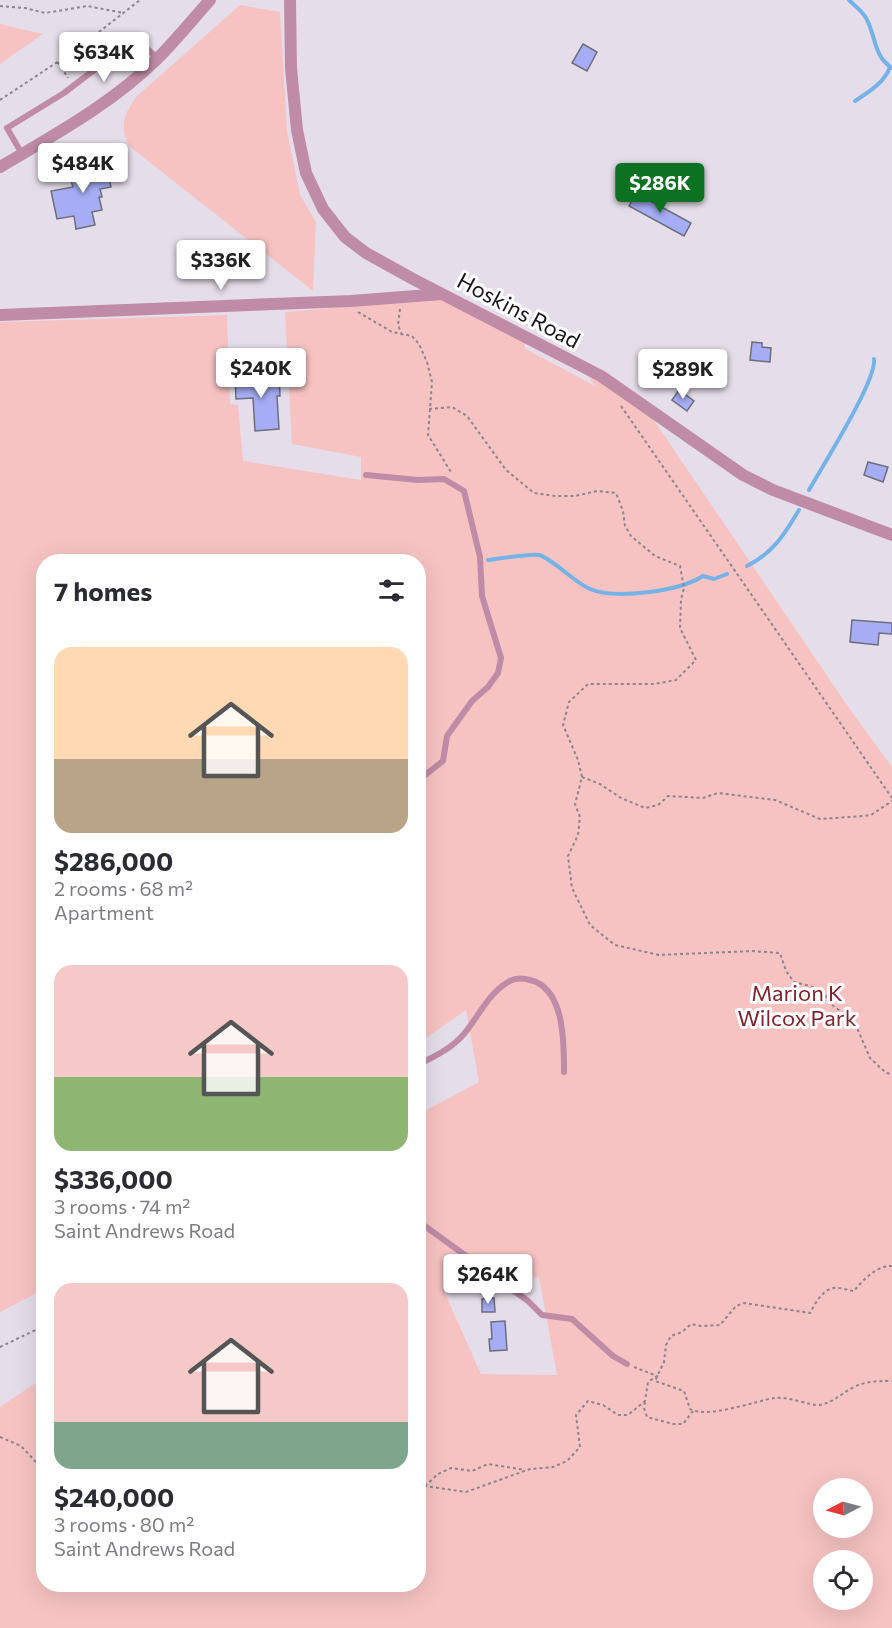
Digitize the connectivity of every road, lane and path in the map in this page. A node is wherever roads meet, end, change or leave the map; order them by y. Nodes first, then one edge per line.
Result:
1 (140, 0) edge
2 (210, 0) edge
3 (290, 0) edge
4 (0, 6) edge
5 (124, 13) junction
6 (157, 59) junction
7 (58, 63) junction
8 (69, 80) dead end
9 (0, 100) edge
10 (22, 154) junction
11 (0, 167) edge
12 (443, 294) junction
13 (400, 298) junction
14 (351, 301) junction
15 (0, 315) edge
16 (402, 335) junction
17 (621, 406) dead end
18 (429, 409) junction
19 (366, 475) dead end
20 (456, 486) junction
21 (892, 535) edge
22 (426, 774) edge
23 (582, 777) junction
24 (892, 799) edge
25 (426, 1061) edge
26 (564, 1072) dead end
27 (892, 1074) edge
28 (426, 1227) edge
29 (892, 1266) edge
30 (36, 1330) edge
31 (0, 1347) edge
32 (627, 1364) joint
33 (657, 1376) junction
34 (892, 1381) edge
35 (645, 1401) junction
36 (693, 1411) junction
37 (0, 1437) edge
38 (36, 1464) edge
39 (526, 1470) junction
40 (426, 1485) edge
41 (426, 1486) edge

1 - 5 path
2 - 6 street
3 - 12 street, Hoskins Road
4 - 5 path
5 - 7 path
6 - 10 street
6 - 10 lane
7 - 8 path
7 - 9 path
10 - 11 street
12 - 13 street
12 - 21 street, Hoskins Road
13 - 14 street
13 - 16 path
14 - 15 street
14 - 16 path
16 - 18 path
17 - 24 path
18 - 20 path
18 - 23 path
19 - 20 lane
20 - 22 lane
23 - 24 path
23 - 27 path
25 - 26 lane
28 - 32 lane
29 - 33 path
30 - 31 path
32 - 33 path
33 - 35 path
33 - 36 path
34 - 36 path
35 - 36 path
35 - 39 path
37 - 38 path
39 - 40 path
39 - 41 path

